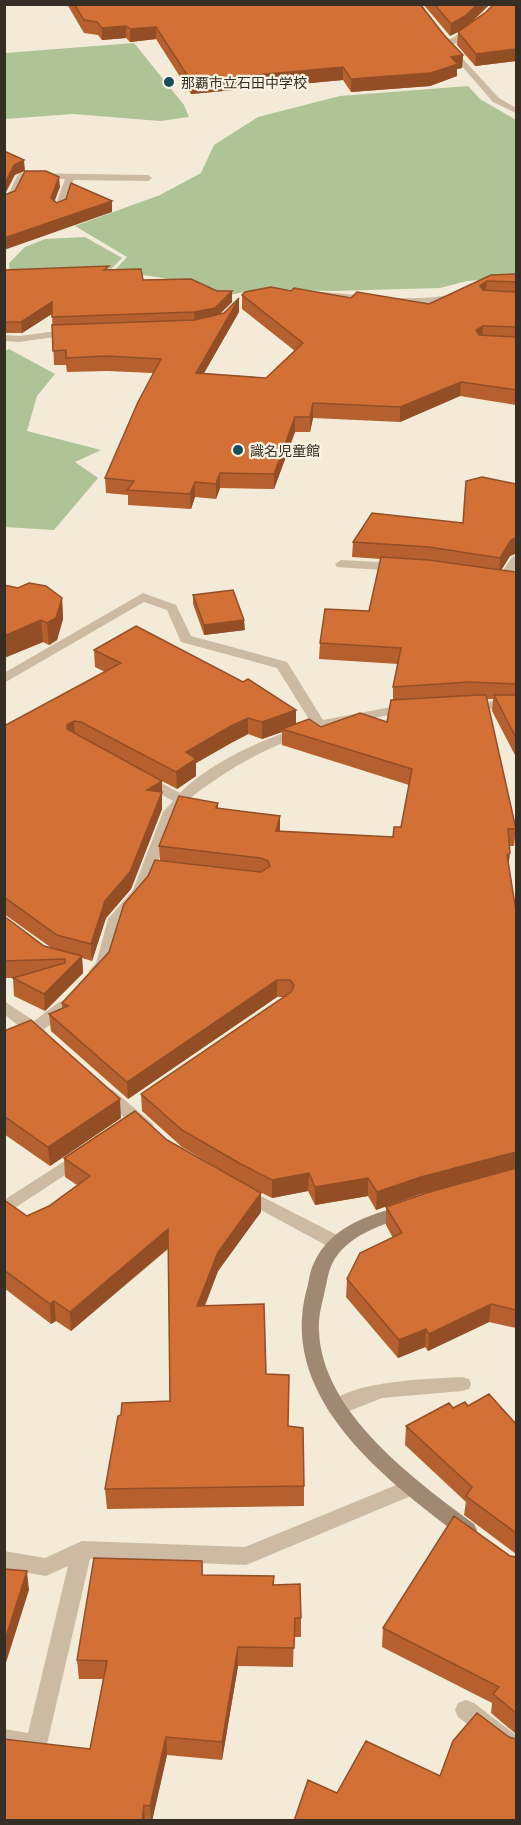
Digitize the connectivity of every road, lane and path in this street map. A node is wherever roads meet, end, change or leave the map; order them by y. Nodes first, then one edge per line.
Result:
1 (500, 4) edge
2 (442, 37) edge
3 (448, 44) junction
4 (516, 111) edge
5 (70, 177) junction
6 (148, 178) dead end
7 (4, 201) edge
8 (59, 209) edge
9 (468, 292) edge
10 (306, 294) edge
11 (79, 332) edge
12 (4, 338) edge
13 (516, 560) edge
14 (341, 564) dead end
15 (406, 568) edge
16 (516, 582) edge
17 (4, 679) edge
18 (448, 705) edge
19 (426, 706) edge
20 (516, 706) edge
21 (319, 724) junction
22 (134, 774) edge
23 (182, 800) junction
24 (4, 1006) edge
25 (34, 1028) junction
26 (51, 1043) edge
27 (93, 1081) edge
28 (133, 1112) junction
29 (117, 1132) edge
30 (160, 1139) edge
31 (98, 1145) edge
32 (232, 1186) edge
33 (420, 1207) edge
34 (4, 1209) edge
35 (337, 1243) junction
36 (462, 1384) dead end
37 (337, 1407) junction
38 (411, 1487) junction
39 (480, 1539) edge
40 (82, 1550) junction
41 (4, 1560) edge
42 (466, 1710) dead end
43 (4, 1739) edge
44 (516, 1747) edge

1 - 3 street
2 - 3 street
3 - 4 street
5 - 6 street
5 - 7 street
5 - 8 street
9 - 10 street
11 - 12 street
13 - 16 street
14 - 15 street
17 - 21 street
18 - 20 street
19 - 21 street
21 - 23 street
22 - 23 street
23 - 25 street
24 - 25 street
25 - 26 street
27 - 28 street
28 - 29 street
28 - 30 street
31 - 34 street
32 - 35 street
33 - 35 main road
35 - 37 main road
36 - 37 street
37 - 38 main road
38 - 39 main road
38 - 40 street
40 - 41 street
40 - 43 street
42 - 44 street

